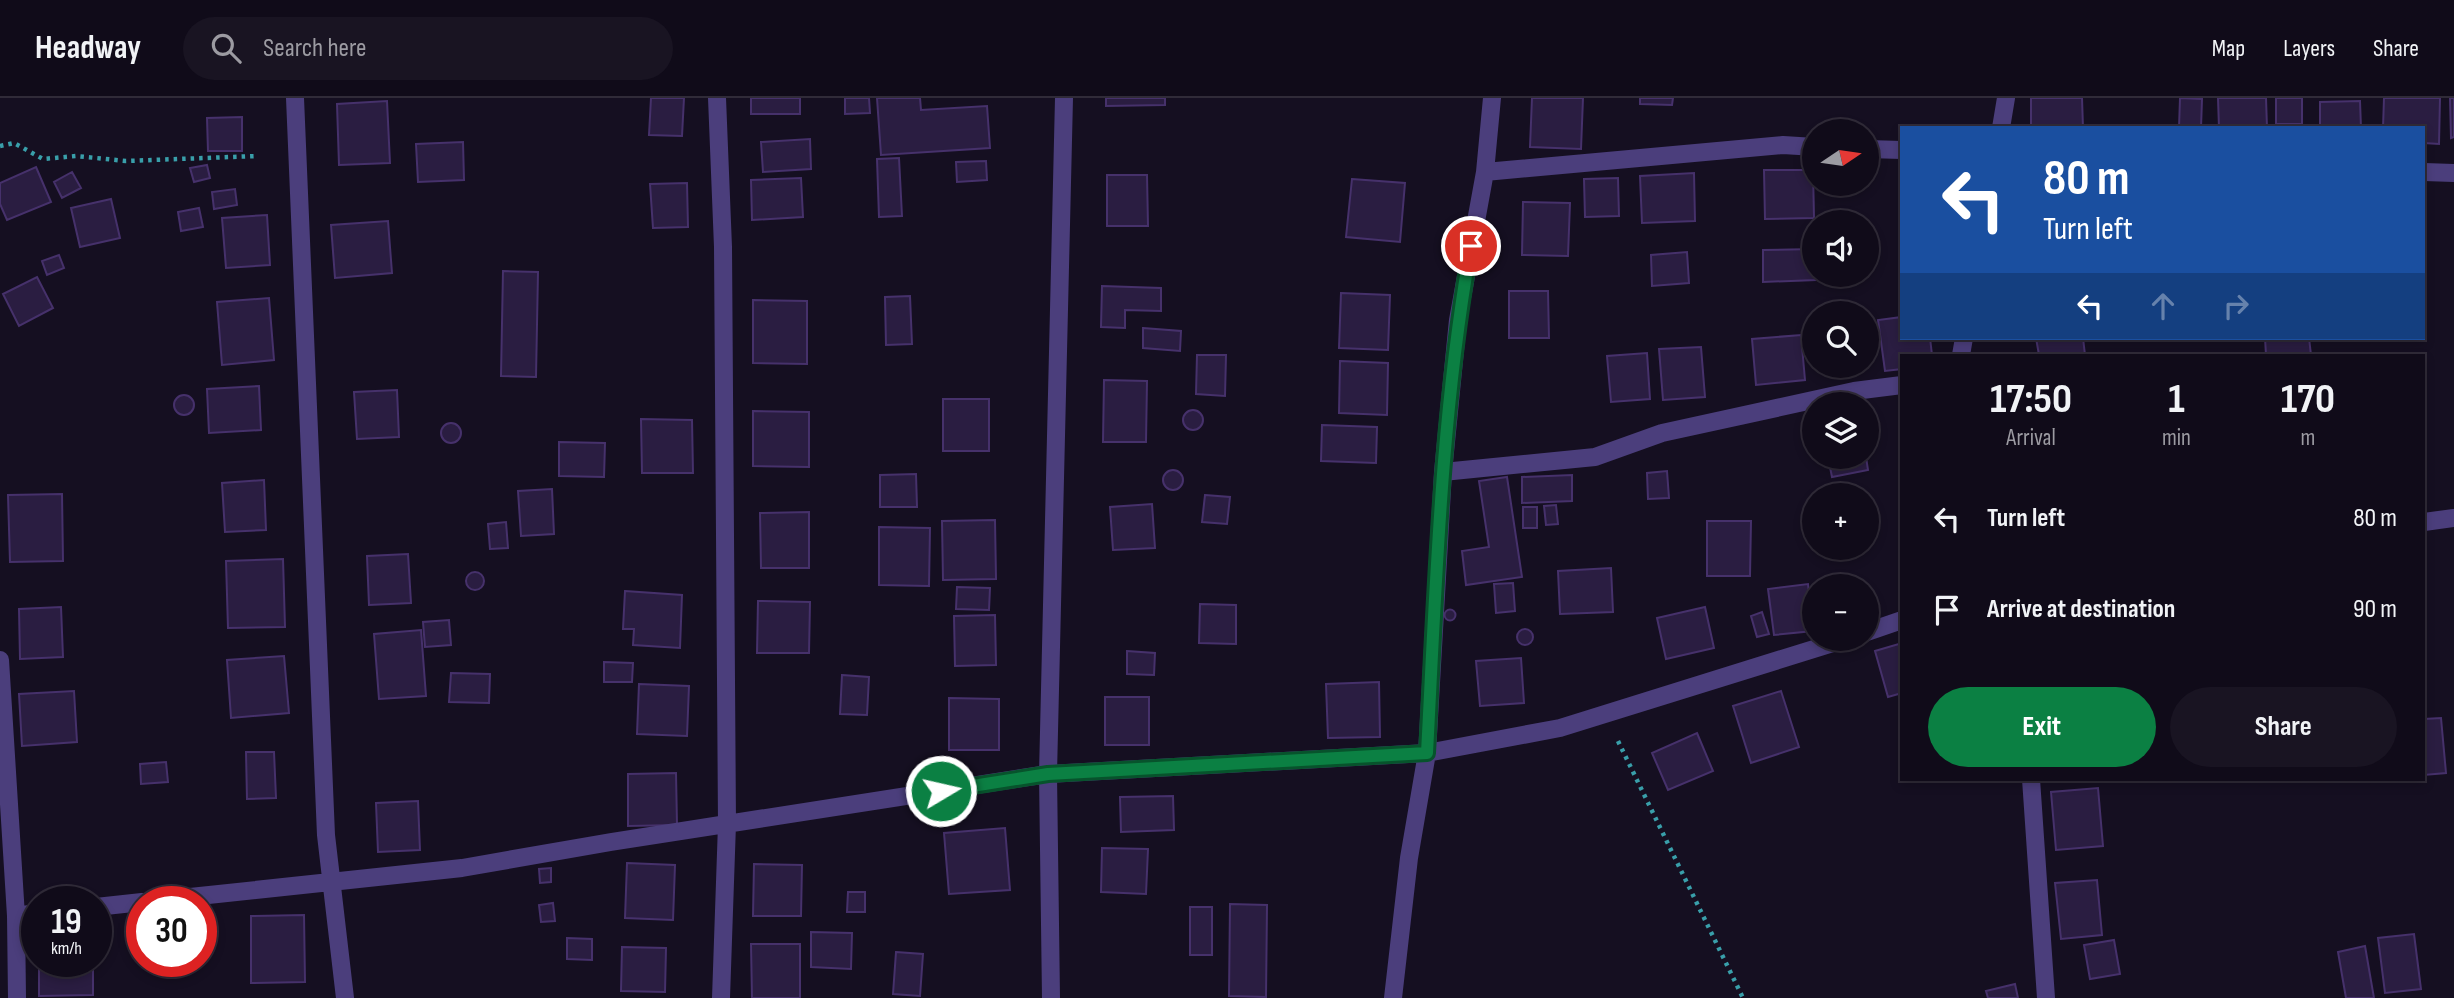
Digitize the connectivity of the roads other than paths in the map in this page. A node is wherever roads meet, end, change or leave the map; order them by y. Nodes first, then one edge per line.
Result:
1 (295, 98) edge
2 (717, 98) edge
3 (1064, 98) edge
4 (1492, 98) edge
5 (2006, 98) edge
6 (2001, 126) edge
7 (1802, 146) edge
8 (1880, 149) edge
9 (1900, 150) edge
10 (1485, 172) junction
11 (2425, 172) edge
12 (2454, 173) edge
13 (1900, 385) edge
14 (1443, 472) junction
15 (2454, 518) edge
16 (2425, 522) edge
17 (1900, 621) edge
18 (1879, 628) edge
19 (1807, 651) edge
20 (0, 660) edge
21 (1427, 753) junction
22 (1048, 774) junction
23 (2031, 781) edge
24 (727, 824) junction
25 (331, 882) junction
26 (217, 894) edge
27 (16, 916) junction
28 (21, 916) edge
29 (17, 998) edge
30 (345, 998) edge
31 (721, 998) edge
32 (1051, 998) edge
33 (1393, 998) edge
34 (2046, 998) edge

1 - 25 street
2 - 24 street
3 - 22 street
4 - 10 street
5 - 6 street
7 - 10 street
8 - 9 street
10 - 14 street
11 - 12 street
13 - 14 street
14 - 21 street
15 - 16 street
17 - 18 street
19 - 21 street
20 - 27 street
21 - 22 street
21 - 33 street
22 - 24 street
22 - 32 street
23 - 34 street
24 - 25 street
24 - 31 street
25 - 26 street
25 - 30 street
27 - 28 street
27 - 29 street

